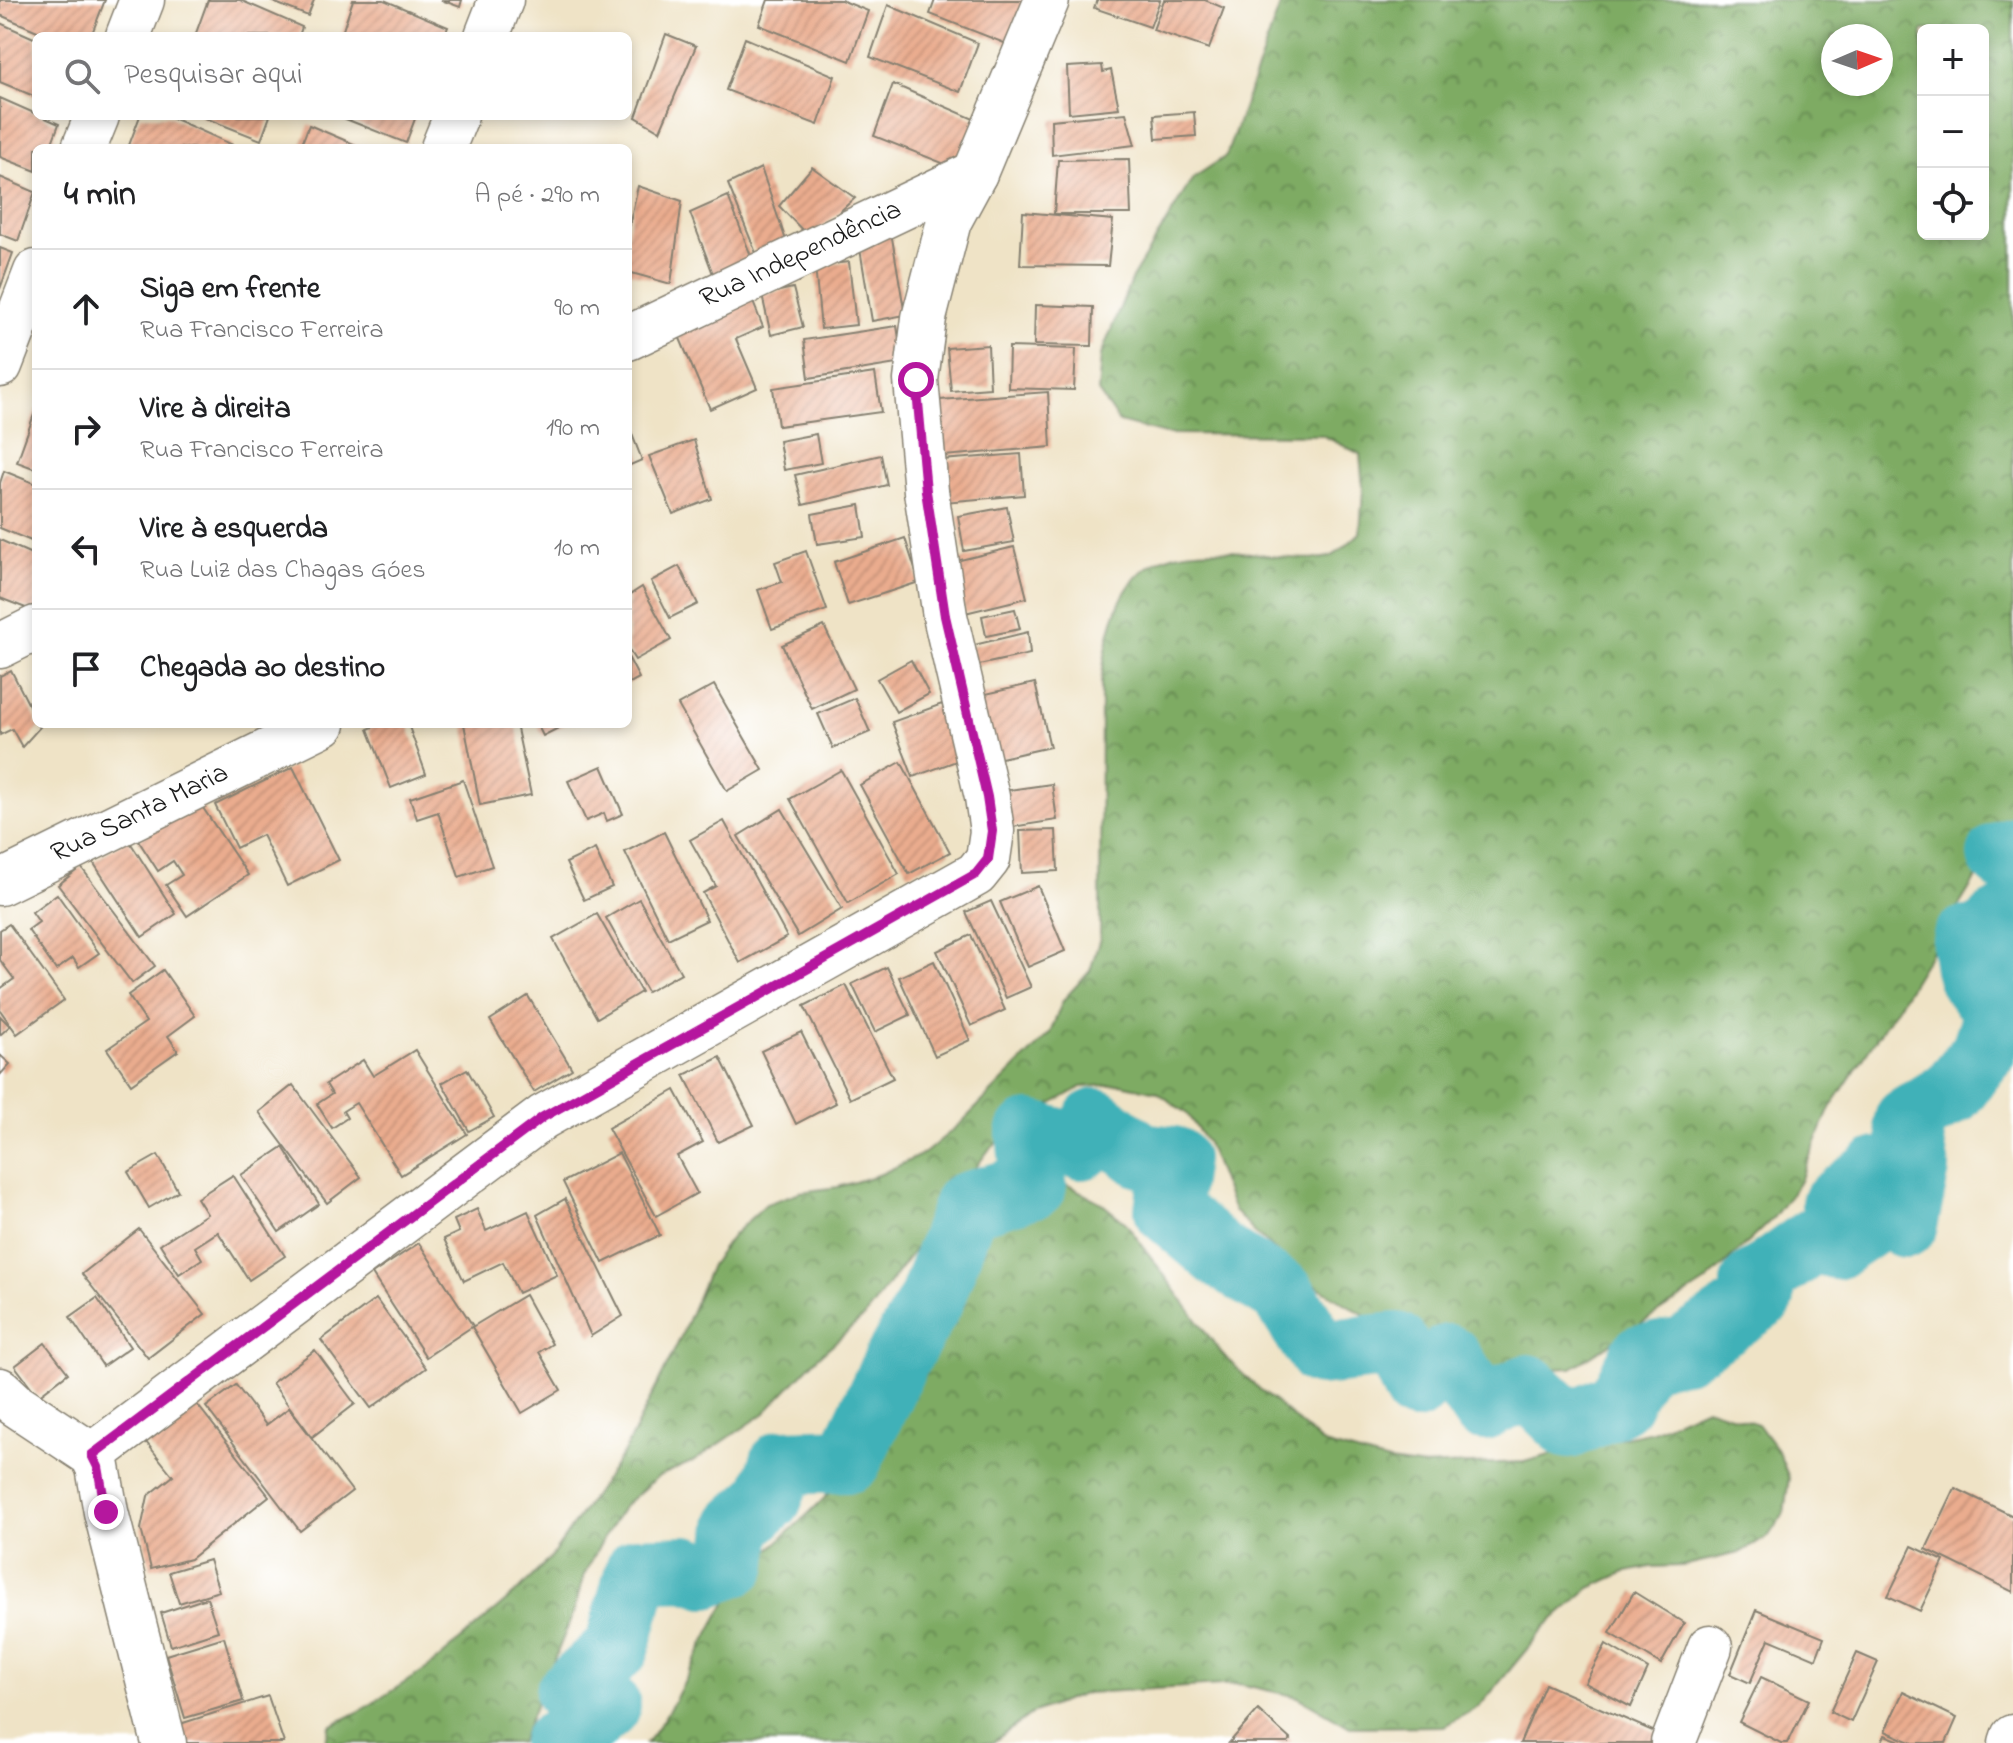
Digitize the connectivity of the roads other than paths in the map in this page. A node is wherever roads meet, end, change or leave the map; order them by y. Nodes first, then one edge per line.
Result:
1 (142, 0) edge
2 (501, 0) edge
3 (1047, 0) edge
4 (130, 32) edge
5 (489, 32) edge
6 (95, 120) edge
7 (454, 120) edge
8 (86, 144) edge
9 (445, 144) edge
10 (975, 173) junction
11 (32, 282) edge
12 (632, 336) edge
13 (0, 365) edge
14 (32, 630) edge
15 (0, 646) edge
16 (315, 728) edge
17 (0, 883) edge
18 (0, 1390) edge
19 (92, 1455) junction
20 (1710, 1647) dead end
21 (2013, 1737) edge
22 (164, 1743) edge
23 (1673, 1743) edge
24 (2011, 1743) edge

1 - 4 street
2 - 5 street
3 - 10 street
6 - 8 street
7 - 9 street
10 - 12 street, Rua Independência
10 - 19 street
11 - 13 street
14 - 15 street
16 - 17 street, Rua Santa Maria
18 - 19 street
19 - 22 street
20 - 23 street
21 - 24 street

